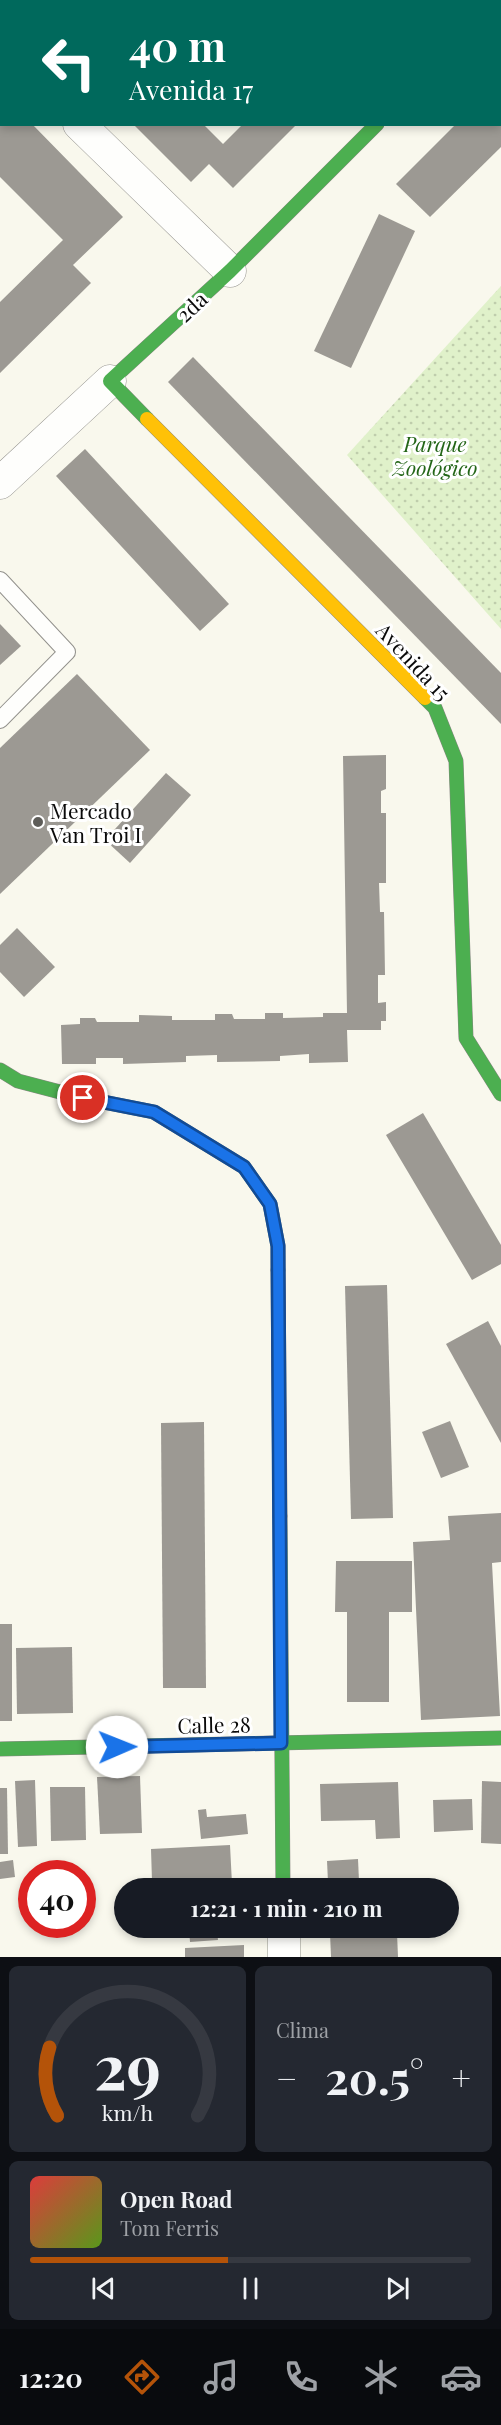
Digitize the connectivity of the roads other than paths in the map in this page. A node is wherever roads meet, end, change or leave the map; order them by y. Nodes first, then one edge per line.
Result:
1 (81, 126) edge
2 (375, 126) edge
3 (230, 271) junction
4 (110, 381) junction
5 (0, 483) edge
6 (0, 580) edge
7 (0, 720) edge
8 (0, 1070) edge
9 (501, 1094) edge
10 (501, 1738) edge
11 (281, 1743) junction
12 (0, 1749) edge
13 (283, 1878) edge
14 (284, 1938) edge
15 (284, 1957) edge

1 - 3 street
2 - 3 street, 2da
3 - 4 street, 2da
4 - 5 street, 2da
4 - 9 street, Avenida 15
6 - 7 lane
8 - 11 street
10 - 11 street, Calle 28
11 - 12 street, Calle 28
11 - 13 street
14 - 15 street

